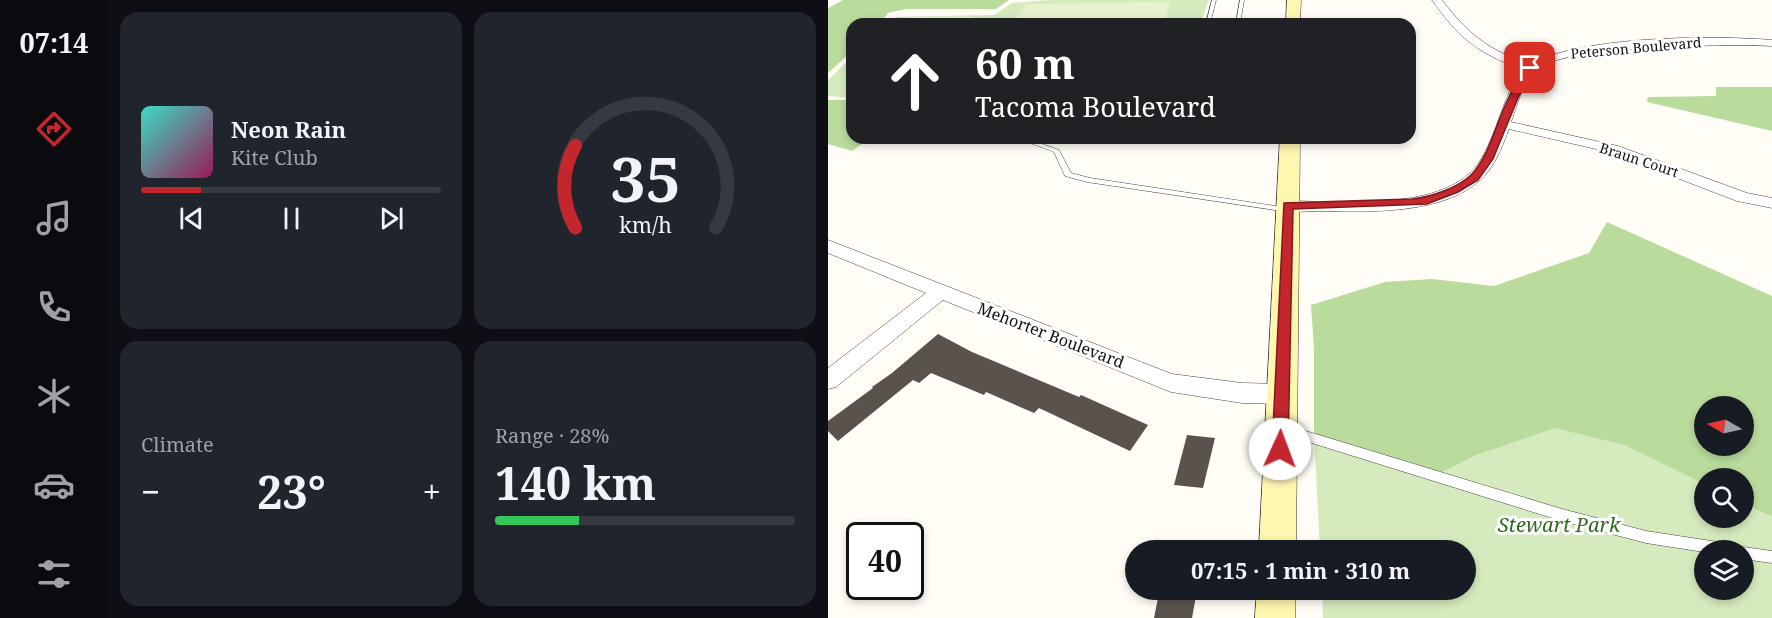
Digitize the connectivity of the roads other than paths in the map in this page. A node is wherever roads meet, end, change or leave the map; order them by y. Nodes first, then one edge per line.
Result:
1 (1214, 0) edge
2 (1242, 0) edge
3 (1294, 0) edge
4 (1437, 0) edge
5 (1210, 18) edge
6 (1239, 18) edge
7 (1293, 18) edge
8 (1772, 43) edge
9 (1530, 68) junction
10 (1503, 124) junction
11 (1037, 144) edge
12 (1290, 144) edge
13 (1772, 202) edge
14 (1288, 208) junction
15 (828, 246) edge
16 (939, 292) junction
17 (828, 380) edge
18 (1282, 394) junction
19 (1281, 428) junction
20 (1277, 540) edge
21 (1694, 544) edge
22 (1754, 555) edge
23 (1772, 557) edge
24 (1276, 600) edge
25 (1275, 618) edge

1 - 5 lane
2 - 6 lane
3 - 7 street
4 - 9 street
8 - 9 street, Peterson Boulevard
9 - 10 street
10 - 13 street, Braun Court
10 - 14 street
11 - 14 lane
12 - 14 street
14 - 18 street
15 - 16 street, Mehorter Boulevard
16 - 17 street
16 - 18 street, Mehorter Boulevard
18 - 19 street
19 - 20 street
19 - 21 lane
22 - 23 lane
24 - 25 street

